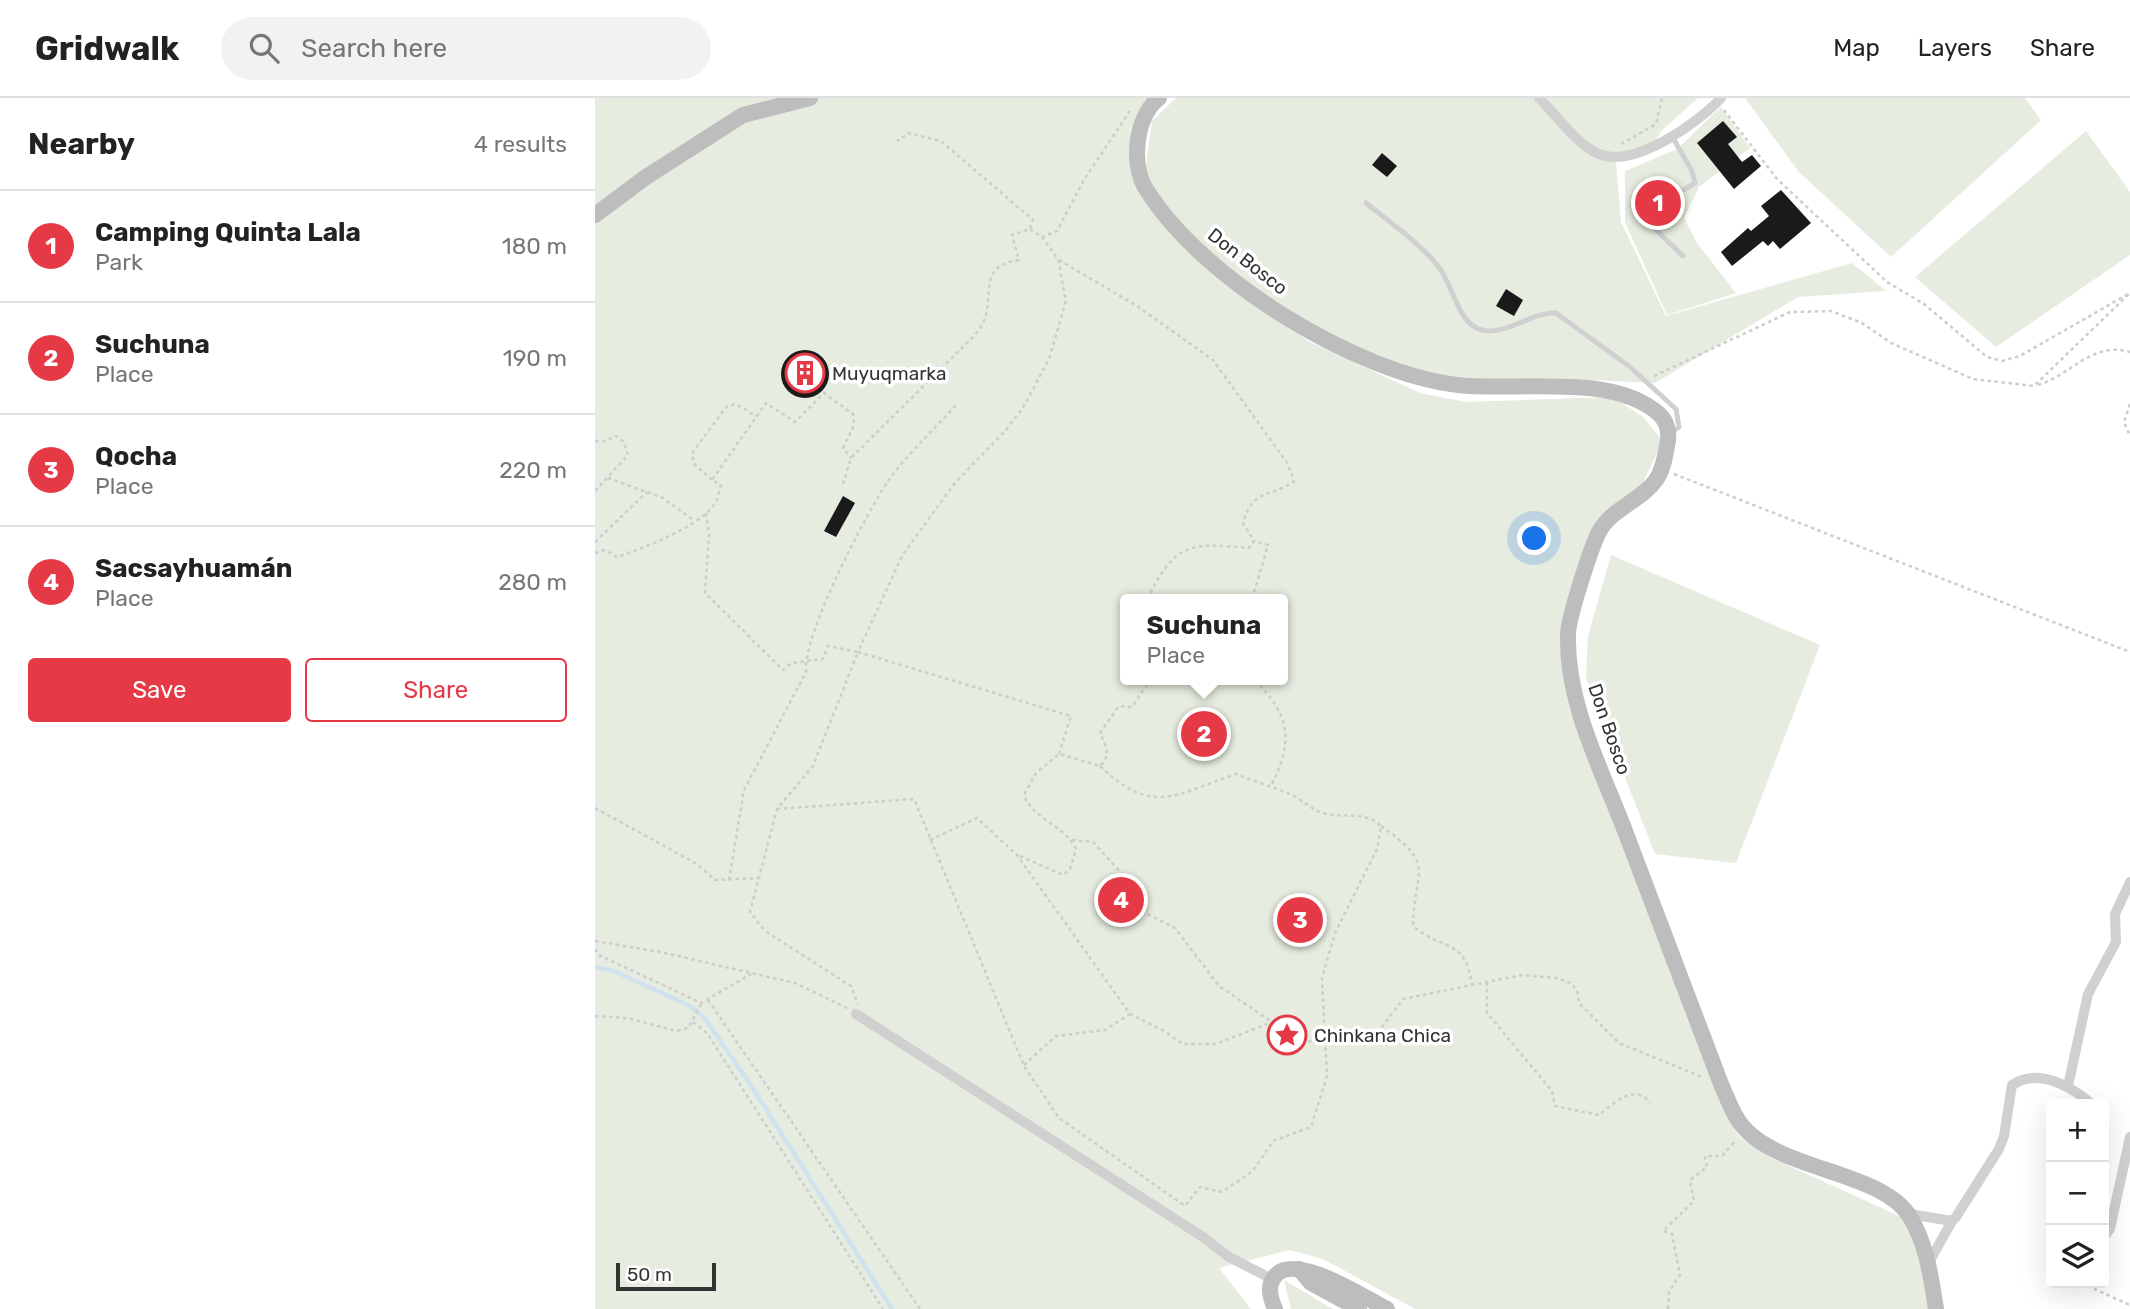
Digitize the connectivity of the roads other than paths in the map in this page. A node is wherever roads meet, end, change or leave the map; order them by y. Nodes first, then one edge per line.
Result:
1 (810, 98) edge
2 (1159, 98) edge
3 (1539, 98) edge
4 (1720, 100) edge
5 (1672, 138) junction
6 (1366, 203) dead end
7 (595, 215) edge
8 (1683, 256) dead end
9 (1670, 434) junction
10 (2130, 882) edge
11 (856, 1014) road end
12 (2068, 1086) junction
13 (2085, 1099) edge
14 (2130, 1137) edge
15 (1909, 1214) junction
16 (1952, 1221) junction
17 (2109, 1230) edge
18 (1929, 1264) junction
19 (1299, 1269) junction
20 (1272, 1279) junction
21 (1275, 1309) edge
22 (1359, 1309) edge
23 (1387, 1309) edge
24 (1936, 1309) edge

1 - 7 street
2 - 9 street, Don Bosco
3 - 5 street
4 - 5 street
5 - 8 lane
6 - 9 lane
9 - 15 street, Don Bosco
10 - 12 street
11 - 20 street
12 - 13 street
12 - 16 street
14 - 17 street
15 - 16 street
15 - 18 street, Don Bosco
16 - 18 street
18 - 24 street, Don Bosco
19 - 20 street
19 - 22 street
19 - 23 street
20 - 21 street

